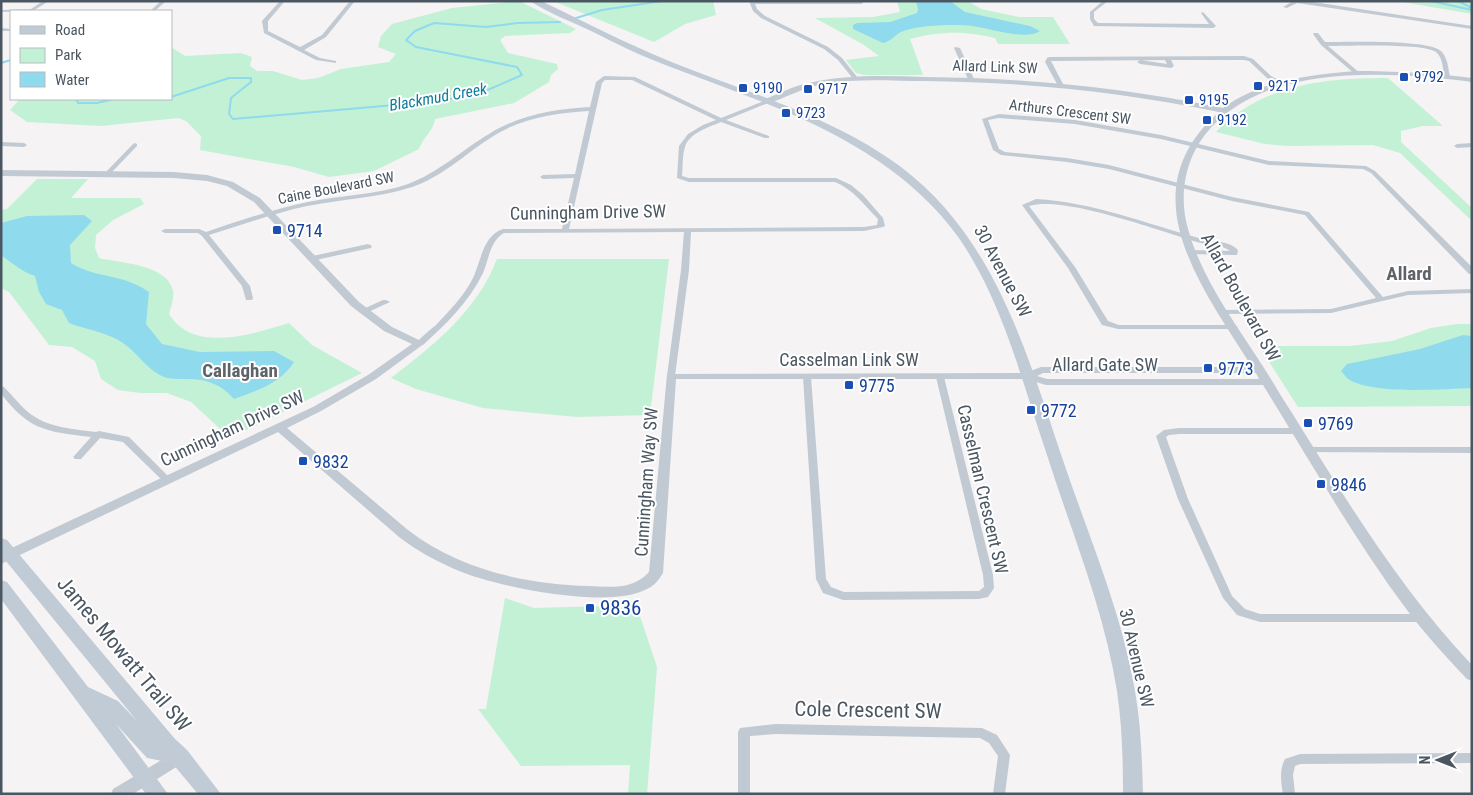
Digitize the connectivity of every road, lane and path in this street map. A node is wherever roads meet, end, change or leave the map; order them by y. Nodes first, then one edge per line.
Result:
1 (47, 1) edge
2 (164, 1) edge
3 (283, 1) edge
4 (353, 1) edge
5 (1106, 1) edge
6 (1296, 1) edge
7 (537, 2) edge
8 (751, 2) edge
9 (860, 3) dead end
10 (1285, 7) dead end
11 (32, 10) edge
12 (153, 10) edge
13 (1203, 12) dead end
14 (1472, 28) edge
15 (1316, 34) dead end
16 (1323, 44) junction
17 (958, 48) dead end
18 (299, 50) junction
19 (334, 62) dead end
20 (1358, 74) junction
21 (1447, 77) junction
22 (856, 79) junction
23 (971, 79) junction
24 (1472, 80) edge
25 (1060, 84) junction
26 (1282, 84) junction
27 (766, 102) junction
28 (693, 107) junction
29 (592, 109) junction
30 (682, 111) dead end
31 (1225, 111) junction
32 (722, 120) junction
33 (479, 133) dead end
34 (767, 137) dead end
35 (491, 139) junction
36 (1, 144) edge
37 (24, 144) dead end
38 (135, 145) dead end
39 (1193, 145) junction
40 (1472, 145) edge
41 (1457, 146) dead end
42 (1, 173) edge
43 (107, 174) junction
44 (577, 176) junction
45 (544, 177) dead end
46 (1180, 185) junction
47 (270, 214) junction
48 (565, 230) junction
49 (688, 230) junction
50 (164, 232) dead end
51 (205, 234) junction
52 (1184, 235) junction
53 (368, 246) dead end
54 (1191, 252) junction
55 (311, 259) junction
56 (1472, 272) edge
57 (1472, 291) edge
58 (249, 298) dead end
59 (1380, 298) junction
60 (386, 302) dead end
61 (363, 311) junction
62 (1224, 312) junction
63 (1234, 327) junction
64 (420, 343) junction
65 (1260, 370) junction
66 (671, 376) junction
67 (1027, 376) junction
68 (807, 377) junction
69 (940, 377) junction
70 (1268, 382) junction
71 (1, 389) edge
72 (279, 428) junction
73 (1297, 431) junction
74 (99, 434) junction
75 (1310, 450) junction
76 (1472, 450) edge
77 (78, 457) dead end
78 (167, 480) junction
79 (4, 552) edge
80 (1, 586) edge
81 (1419, 618) junction
82 (1472, 675) edge
83 (80, 691) junction
84 (180, 756) junction
85 (1472, 758) edge
86 (146, 777) junction
87 (119, 794) edge
88 (158, 794) edge
89 (211, 794) edge
90 (744, 794) edge
91 (999, 794) edge
92 (1134, 794) edge
93 (1289, 794) edge

1 - 11 street
2 - 12 street
3 - 18 street
4 - 18 street
5 - 13 street
6 - 10 street
6 - 14 street
7 - 27 main road, 30 Avenue SW
8 - 9 street
8 - 22 street
15 - 16 street
16 - 20 street
16 - 21 street
17 - 23 street
18 - 19 street
20 - 21 street, Allard Boulevard SW
20 - 26 street, Allard Boulevard SW
21 - 24 street, Allard Boulevard SW
22 - 23 street, Allard Link SW
22 - 27 street, Allard Link SW
23 - 25 street, Allard Link SW
25 - 26 street
25 - 31 street, Allard Link SW
26 - 31 street, Allard Boulevard SW
27 - 32 street, Cunningham Drive SW
27 - 67 main road, 30 Avenue SW
28 - 29 street
28 - 30 street
28 - 32 street
29 - 35 street, Caine Boulevard SW
29 - 44 street
31 - 39 street, Allard Boulevard SW
32 - 34 street
32 - 49 street, Cunningham Drive SW
33 - 35 street
35 - 47 street, Caine Boulevard SW
36 - 37 street
38 - 43 street
39 - 46 street, Allard Boulevard SW
39 - 46 street, Arthurs Crescent SW
39 - 56 street
40 - 41 street
42 - 43 street
43 - 47 street
44 - 45 street
44 - 48 street
46 - 52 street, Allard Boulevard SW
46 - 59 street
47 - 51 street, Caine Boulevard SW
47 - 55 street
48 - 49 street, Cunningham Drive SW
48 - 64 street, Cunningham Drive SW
49 - 66 street, Cunningham Way SW
50 - 51 street
51 - 58 street
52 - 54 street, Allard Boulevard SW
52 - 54 street
52 - 63 street
53 - 55 street
54 - 62 street, Allard Boulevard SW
55 - 61 street
57 - 59 street
59 - 62 street
60 - 61 street
61 - 64 street
62 - 63 street, Allard Boulevard SW
63 - 65 street, Allard Boulevard SW
64 - 72 street, Cunningham Drive SW
65 - 67 street, Allard Gate SW
65 - 70 street, Allard Boulevard SW
66 - 68 street, Casselman Link SW
66 - 72 street, Cunningham Way SW
67 - 69 street, Casselman Link SW
67 - 70 street, Allard Gate SW
67 - 92 main road, 30 Avenue SW
68 - 69 street, Casselman Link SW
68 - 69 street, Casselman Crescent SW
70 - 73 street, Allard Boulevard SW
71 - 74 street
72 - 78 street, Cunningham Drive SW
73 - 75 street, Allard Boulevard SW
73 - 81 street
74 - 77 street
74 - 78 street
75 - 76 street
75 - 81 street, Allard Boulevard SW
78 - 79 street, Cunningham Drive SW
79 - 84 main road, James Mowatt Trail SW
80 - 83 main road
81 - 82 street, Allard Boulevard SW
83 - 84 main road
83 - 86 main road
84 - 86 street
84 - 89 main road, James Mowatt Trail SW
85 - 93 street
86 - 87 street
86 - 88 main road
90 - 91 street, Cole Crescent SW

